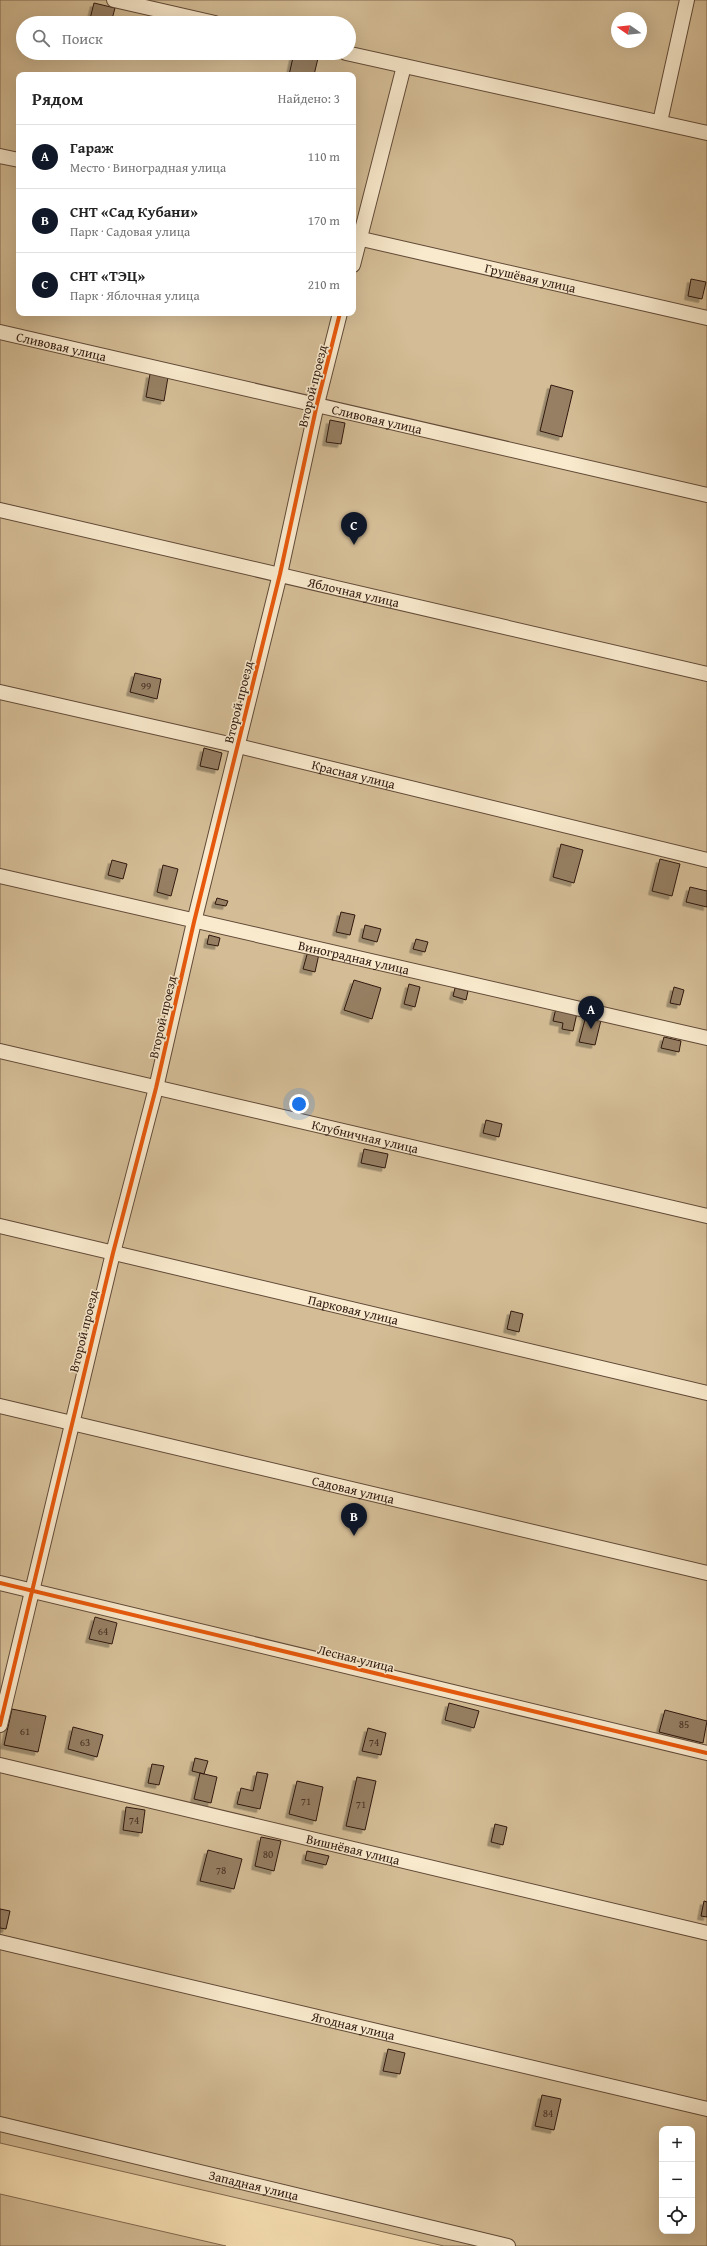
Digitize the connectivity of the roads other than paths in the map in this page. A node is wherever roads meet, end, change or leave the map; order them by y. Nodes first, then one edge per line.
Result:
1 (114, 0) edge
2 (687, 0) edge
3 (184, 16) edge
4 (356, 55) edge
5 (404, 66) junction
6 (660, 122) junction
7 (707, 133) edge
8 (0, 156) edge
9 (16, 159) edge
10 (356, 238) edge
11 (339, 316) edge
12 (707, 318) edge
13 (0, 332) edge
14 (317, 404) junction
15 (707, 495) edge
16 (0, 510) edge
17 (280, 574) junction
18 (707, 674) edge
19 (0, 692) edge
20 (238, 746) junction
21 (707, 860) edge
22 (0, 876) edge
23 (194, 922) junction
24 (707, 1038) edge
25 (0, 1051) edge
26 (156, 1088) junction
27 (707, 1216) edge
28 (0, 1226) edge
29 (113, 1253) junction
30 (707, 1393) edge
31 (0, 1406) edge
32 (71, 1423) junction
33 (707, 1574) edge
34 (0, 1583) edge
35 (31, 1590) junction
36 (0, 1725) edge
37 (707, 1753) edge
38 (0, 1765) edge
39 (707, 1933) edge
40 (0, 1942) edge
41 (707, 2110) edge
42 (0, 2124) edge
43 (508, 2246) edge

1 - 3 street
2 - 6 street
4 - 5 street
5 - 6 street
5 - 10 street
6 - 7 street
8 - 9 street
10 - 12 street, Грушёвая улица
11 - 14 street, Второй проезд
13 - 14 street, Сливовая улица
14 - 15 street, Сливовая улица
14 - 17 street, Второй проезд
16 - 17 street, Яблочная улица
17 - 18 street, Яблочная улица
17 - 20 street, Второй проезд
19 - 20 street, Красная улица
20 - 21 street, Красная улица
20 - 23 street, Второй проезд
22 - 23 street, Виноградная улица
23 - 24 street, Виноградная улица
23 - 26 street, Второй проезд
25 - 26 street, Клубничная улица
26 - 27 street, Клубничная улица
26 - 29 street, Второй проезд
28 - 29 street, Парковая улица
29 - 30 street, Парковая улица
29 - 32 street, Второй проезд
31 - 32 street, Садовая улица
32 - 33 street, Садовая улица
32 - 35 street, Второй проезд
34 - 35 street, Лесная улица
35 - 36 street, Второй проезд
35 - 37 street, Лесная улица
38 - 39 street, Вишнёвая улица
40 - 41 street, Ягодная улица
42 - 43 street, Западная улица

